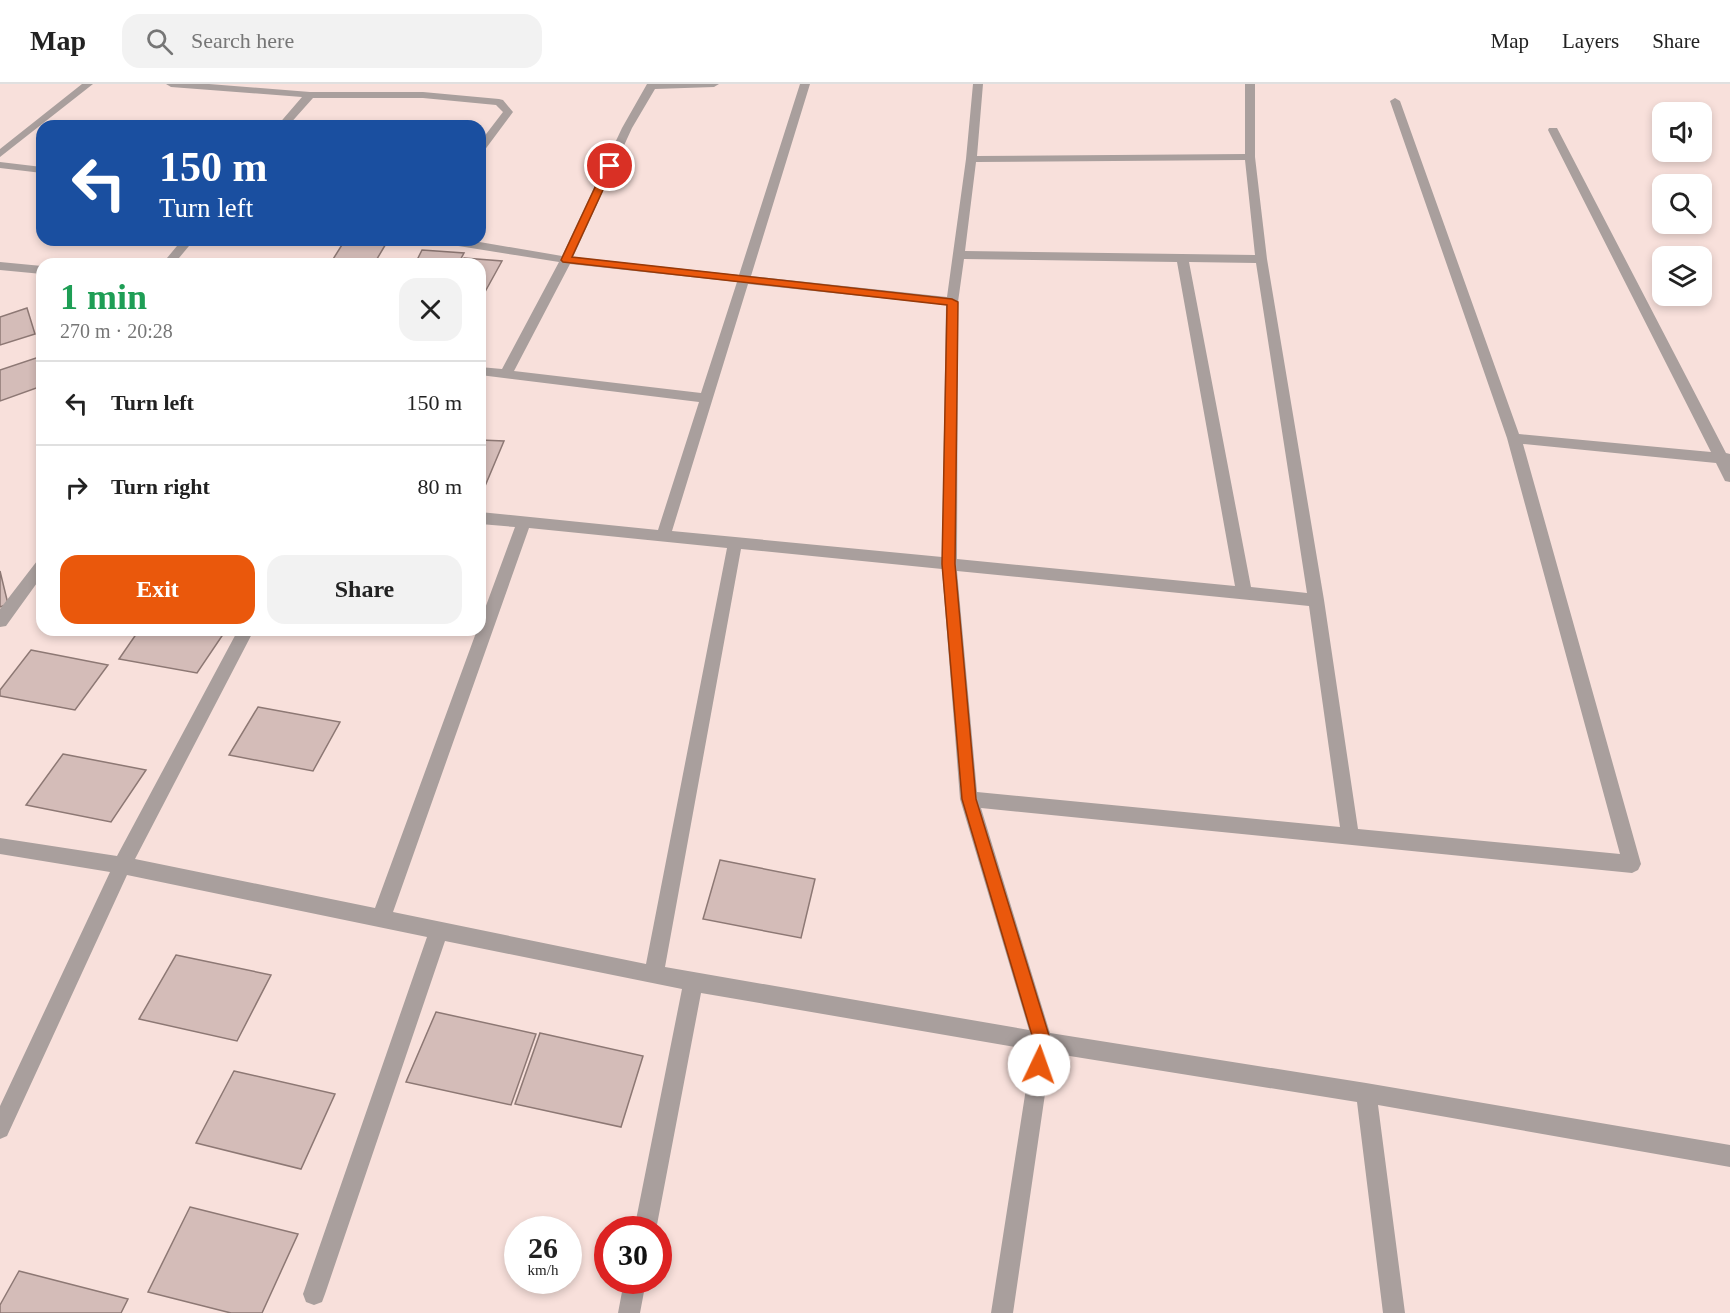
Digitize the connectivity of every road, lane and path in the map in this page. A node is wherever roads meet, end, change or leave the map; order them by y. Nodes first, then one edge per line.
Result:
1 (88, 84) edge
2 (171, 84) edge
3 (431, 84) edge
4 (714, 84) edge
5 (805, 84) edge
6 (978, 84) edge
7 (1250, 84) edge
8 (652, 85) edge
9 (310, 95) junction
10 (423, 95) junction
11 (1395, 101) dead end
12 (43, 120) edge
13 (287, 120) edge
14 (36, 125) edge
15 (1553, 130) dead end
16 (486, 140) edge
17 (0, 154) edge
18 (1250, 158) junction
19 (971, 159) junction
20 (0, 165) edge
21 (36, 169) edge
22 (183, 246) edge
23 (482, 246) edge
24 (959, 255) junction
25 (173, 258) edge
26 (1182, 258) junction
27 (1261, 258) junction
28 (566, 260) junction
29 (0, 266) edge
30 (36, 269) edge
31 (744, 278) junction
32 (952, 302) junction
33 (486, 372) edge
34 (506, 374) junction
35 (706, 398) junction
36 (1514, 438) junction
37 (1725, 458) edge
38 (1730, 477) edge
39 (486, 519) edge
40 (524, 522) junction
41 (663, 536) junction
42 (735, 543) junction
43 (949, 564) junction
44 (36, 572) edge
45 (1244, 593) junction
46 (1316, 600) junction
47 (0, 621) edge
48 (486, 627) edge
49 (243, 636) edge
50 (483, 636) edge
51 (969, 799) junction
52 (1350, 836) junction
53 (0, 846) edge
54 (122, 865) junction
55 (381, 918) junction
56 (439, 931) junction
57 (654, 975) junction
58 (693, 982) junction
59 (1043, 1042) junction
60 (1366, 1093) junction
61 (0, 1129) edge
62 (1730, 1156) edge
63 (648, 1216) edge
64 (314, 1294) dead end
65 (633, 1294) edge
66 (629, 1313) edge
67 (1002, 1313) edge
68 (1394, 1313) edge

1 - 12 street
2 - 9 street
3 - 10 street
4 - 8 street
5 - 31 street
6 - 19 street
7 - 18 street
8 - 28 street
9 - 10 street
9 - 13 street
10 - 16 street
11 - 36 street
14 - 17 street
15 - 37 street
18 - 19 street
18 - 27 street
19 - 24 street
20 - 21 street
22 - 25 street
23 - 28 street
24 - 26 street
24 - 32 street
26 - 27 street
26 - 45 street
27 - 46 street
28 - 31 street
28 - 34 street
29 - 30 street
31 - 32 street
31 - 35 street
32 - 43 street
33 - 34 street
34 - 35 street
35 - 41 street
36 - 37 street
36 - 52 street
37 - 38 street
39 - 40 street
40 - 41 street
40 - 48 street
41 - 42 street
42 - 43 street
42 - 57 street
43 - 45 street
43 - 51 street
44 - 47 street
45 - 46 street
46 - 52 street
49 - 54 street
50 - 55 street
51 - 52 street
51 - 59 street
53 - 54 street
54 - 55 street
54 - 61 street
55 - 56 street
56 - 57 street
56 - 64 street
57 - 58 street
58 - 59 street
58 - 63 street
59 - 60 street
59 - 67 street
60 - 62 street
60 - 68 street
65 - 66 street

